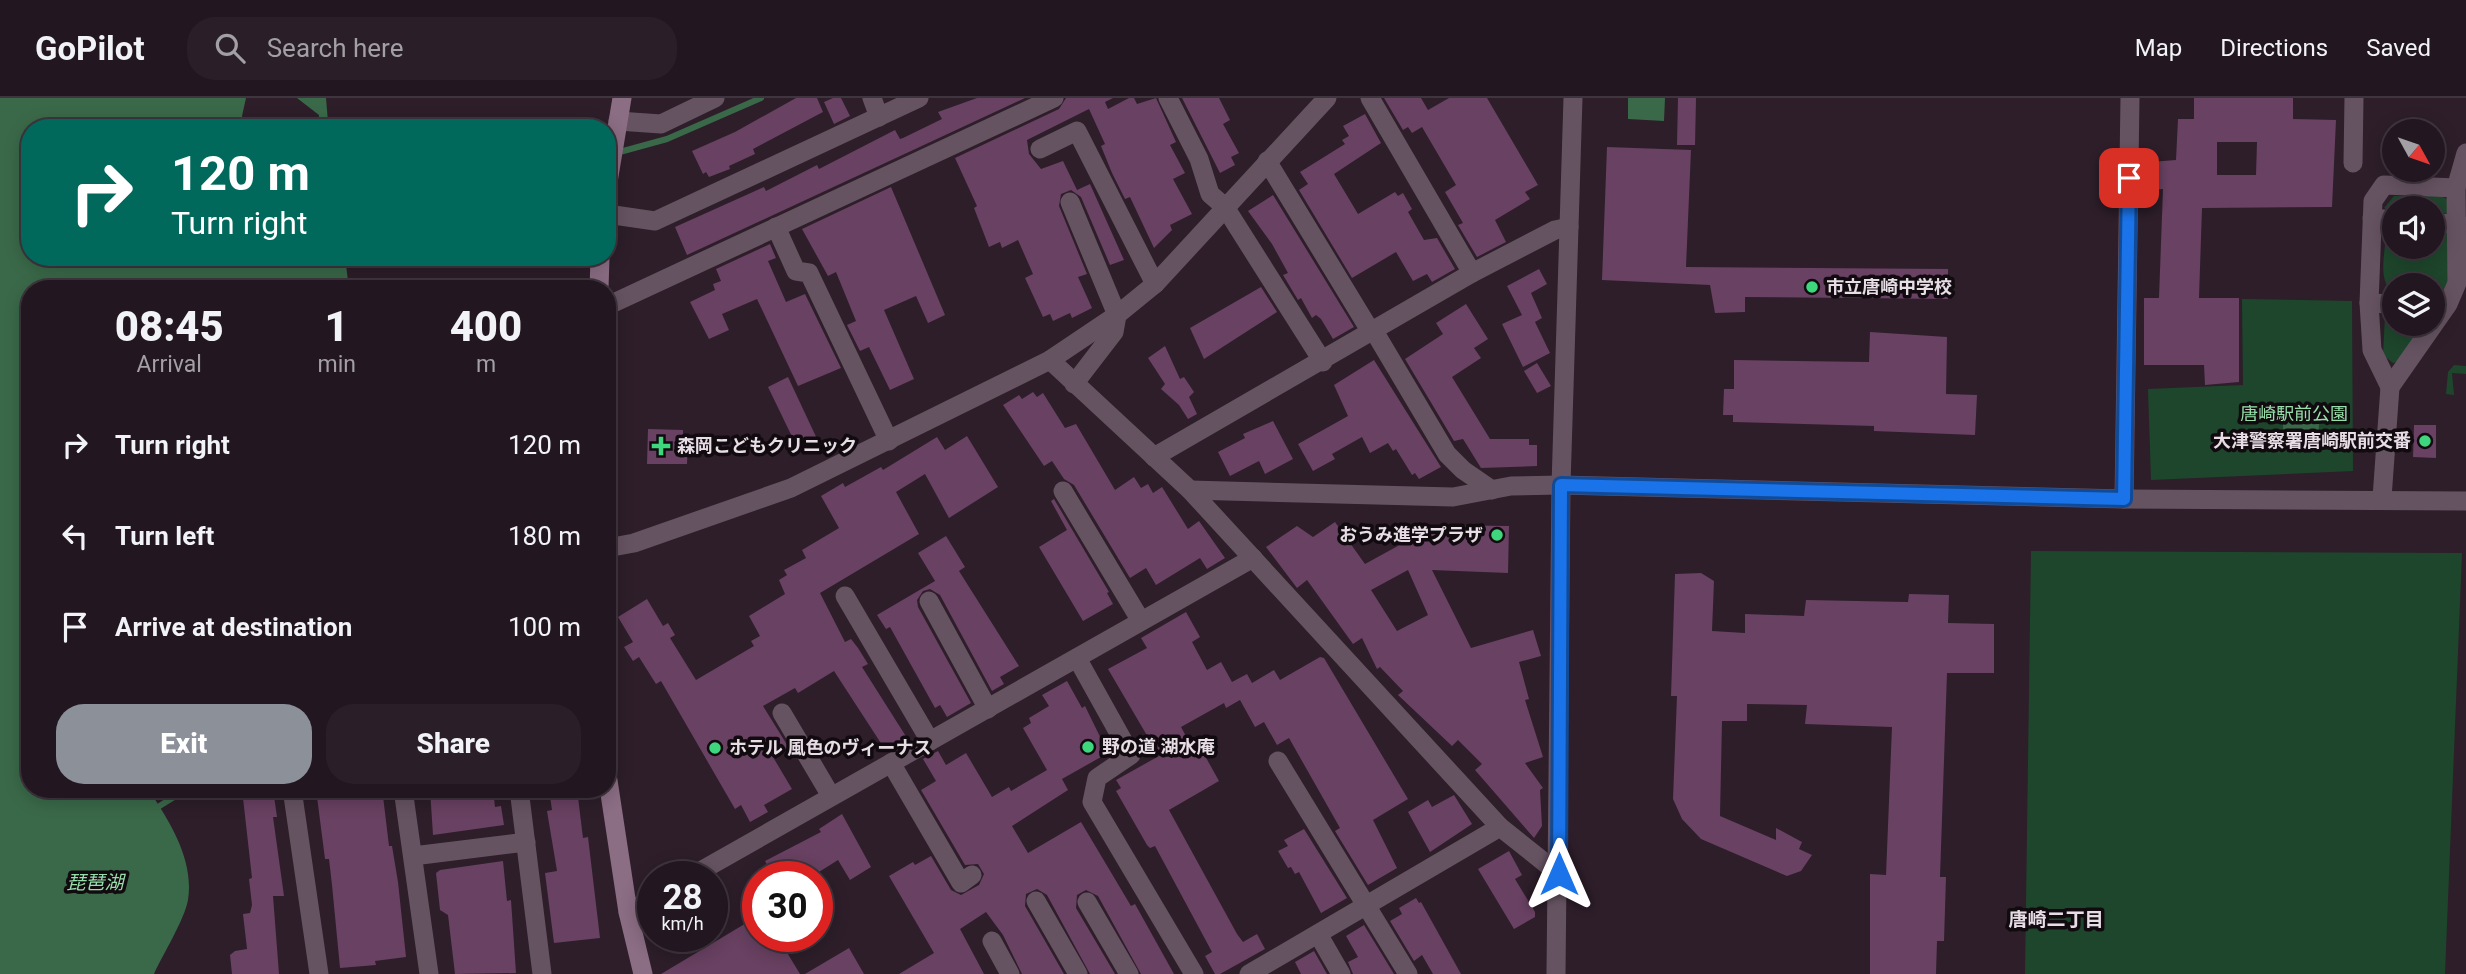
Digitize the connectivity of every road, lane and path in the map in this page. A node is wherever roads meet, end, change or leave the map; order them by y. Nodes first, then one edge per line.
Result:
1 (622, 98) edge
2 (716, 98) edge
3 (872, 98) edge
4 (919, 98) edge
5 (1054, 98) edge
6 (1168, 98) edge
7 (1327, 98) edge
8 (1370, 98) edge
9 (1573, 98) edge
10 (2130, 98) edge
11 (2354, 98) edge
12 (880, 117) junction
13 (616, 130) joint
14 (1040, 149) dead end
15 (2466, 153) edge
16 (1267, 161) junction
17 (2353, 163) dead end
18 (2456, 188) junction
19 (1070, 202) dead end
20 (1225, 207) junction
21 (616, 215) edge
22 (2372, 218) junction
23 (2382, 219) edge
24 (2445, 224) edge
25 (2459, 225) junction
26 (776, 227) junction
27 (1569, 227) junction
28 (1472, 273) junction
29 (1155, 284) junction
30 (2445, 298) edge
31 (616, 302) edge
32 (2369, 303) junction
33 (2382, 304) edge
34 (1117, 315) junction
35 (1372, 332) junction
36 (2421, 336) edge
37 (1049, 360) junction
38 (1323, 362) junction
39 (1074, 384) junction
40 (2390, 387) junction
41 (890, 441) junction
42 (1154, 457) junction
43 (1561, 485) junction
44 (1190, 490) junction
45 (1492, 490) junction
46 (1063, 491) dead end
47 (2382, 498) junction
48 (2124, 499) junction
49 (2466, 501) edge
50 (616, 546) edge
51 (1253, 558) junction
52 (845, 596) dead end
53 (929, 601) dead end
54 (1141, 621) junction
55 (1076, 658) junction
56 (988, 709) junction
57 (782, 713) dead end
58 (930, 741) junction
59 (1278, 761) dead end
60 (891, 763) junction
61 (831, 796) junction
62 (293, 798) edge
63 (404, 798) edge
64 (520, 798) edge
65 (611, 798) edge
66 (1500, 827) junction
67 (526, 842) junction
68 (413, 856) junction
69 (718, 861) edge
70 (1559, 874) junction
71 (972, 875) dead end
72 (1035, 901) dead end
73 (1087, 902) dead end
74 (1367, 905) junction
75 (637, 907) edge
76 (628, 912) junction
77 (1318, 934) junction
78 (992, 942) dead end
79 (319, 974) edge
80 (423, 974) edge
81 (429, 974) edge
82 (542, 974) edge
83 (643, 974) edge
84 (1010, 974) edge
85 (1078, 974) edge
86 (1129, 974) edge
87 (1194, 974) edge
88 (1250, 974) edge
89 (1341, 974) edge
90 (1408, 974) edge
91 (1556, 974) edge

1 - 13 main road
2 - 13 street
3 - 12 street
4 - 12 street
5 - 26 street
6 - 20 street
7 - 16 street
8 - 28 street
9 - 27 street
10 - 48 street
11 - 17 street
12 - 21 street
14 - 29 street
15 - 18 street
16 - 20 street
16 - 35 street
18 - 22 street
18 - 25 street
19 - 34 street
20 - 29 street
20 - 38 street
22 - 23 street
22 - 32 street
24 - 25 street
25 - 30 street
26 - 31 street
26 - 41 street
27 - 28 street
27 - 43 street
28 - 35 street
29 - 34 street
32 - 33 street
32 - 40 street
34 - 37 street
34 - 39 street
35 - 38 street
35 - 45 street
36 - 40 street
37 - 39 street
37 - 41 street
38 - 42 street
39 - 42 street
40 - 47 street
41 - 50 street
42 - 44 street
43 - 45 street
43 - 48 street
43 - 70 street
44 - 45 street
44 - 51 street
46 - 54 street
47 - 48 street
47 - 49 street
51 - 54 street
51 - 66 street
52 - 58 street
53 - 56 street
54 - 55 street
55 - 56 street
55 - 87 street
56 - 58 street
57 - 61 street
58 - 60 street
59 - 74 street
60 - 61 street
60 - 71 street
61 - 69 street
62 - 79 street
63 - 68 street
64 - 67 street
65 - 76 main road
66 - 70 street
66 - 74 street
67 - 68 street
67 - 82 street
68 - 81 street
70 - 91 street
72 - 85 street
73 - 86 street
74 - 77 street
74 - 90 street
75 - 76 street
76 - 83 main road
77 - 88 street
77 - 89 street
78 - 84 street
80 - 81 street

